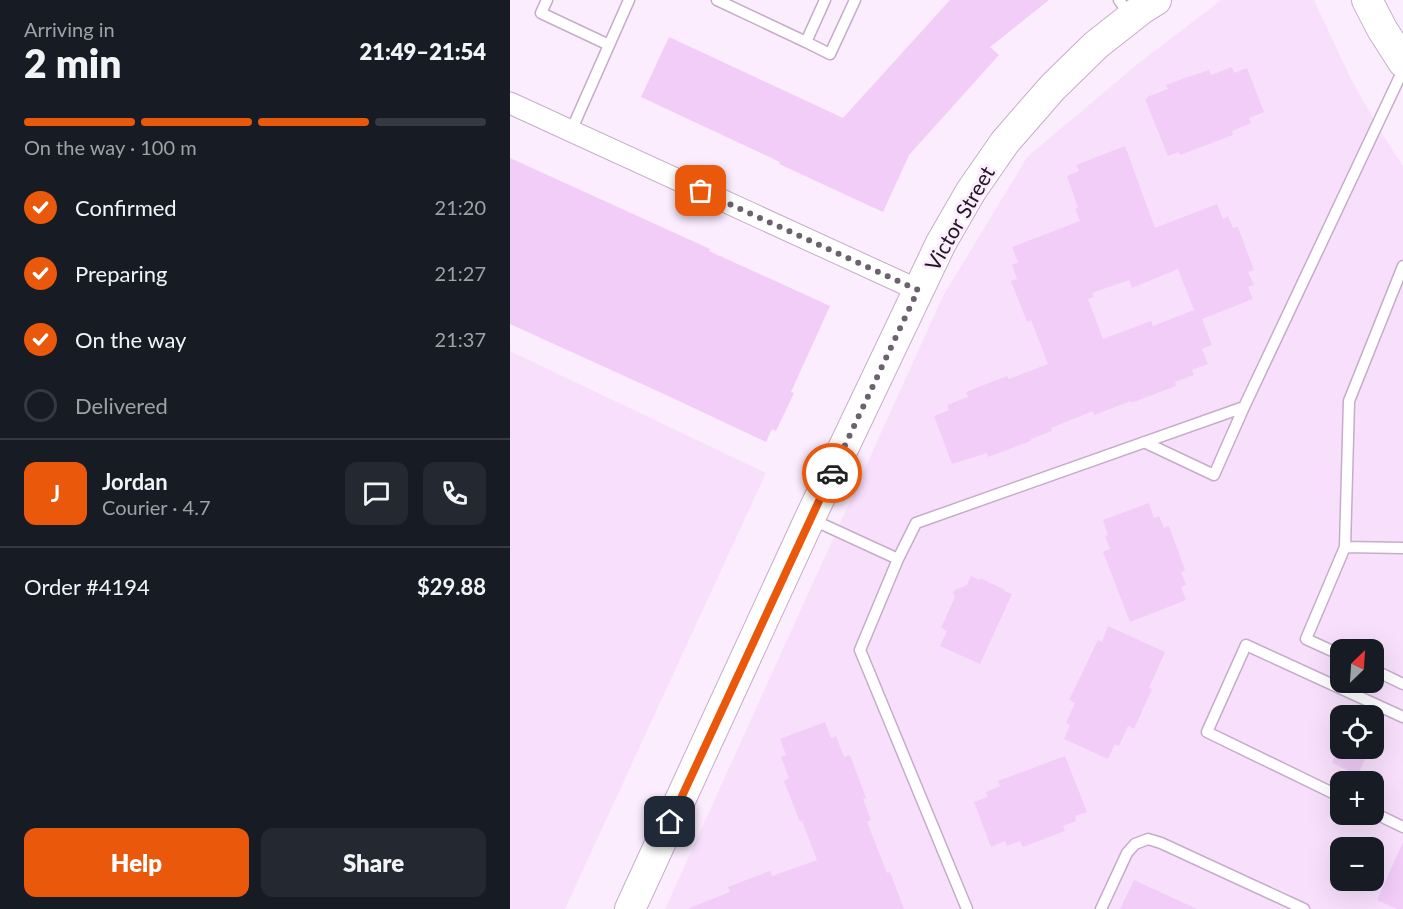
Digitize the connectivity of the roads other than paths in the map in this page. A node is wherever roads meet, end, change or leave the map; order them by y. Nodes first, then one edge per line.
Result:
1 (548, 0) edge
2 (629, 0) edge
3 (717, 0) edge
4 (825, 0) edge
5 (855, 0) edge
6 (1156, 0) edge
7 (1367, 0) edge
8 (1125, 8) edge
9 (806, 42) junction
10 (609, 45) junction
11 (1403, 62) edge
12 (1403, 70) edge
13 (510, 103) edge
14 (571, 131) junction
15 (1403, 266) edge
16 (918, 290) junction
17 (1244, 407) junction
18 (1144, 442) junction
19 (810, 518) junction
20 (1345, 547) junction
21 (1403, 548) edge
22 (898, 559) junction
23 (1330, 650) edge
24 (1384, 675) edge
25 (1403, 684) edge
26 (1403, 717) edge
27 (1330, 792) edge
28 (1384, 818) edge
29 (1403, 827) edge
30 (630, 909) edge
31 (967, 909) edge
32 (1101, 909) edge
33 (1304, 909) edge

1 - 10 lane
2 - 10 lane
3 - 9 lane
4 - 9 lane
5 - 9 lane
6 - 8 street, Victor Street
7 - 11 street
8 - 16 street, Victor Street
10 - 14 lane
12 - 17 lane
13 - 14 street
14 - 16 street
15 - 20 lane
16 - 19 street, Victor Street
17 - 18 lane
17 - 18 lane
18 - 22 lane
19 - 22 lane
19 - 30 street, Victor Street
20 - 21 lane
20 - 23 lane
22 - 31 lane
24 - 25 lane
26 - 27 lane
28 - 29 lane
32 - 33 lane

